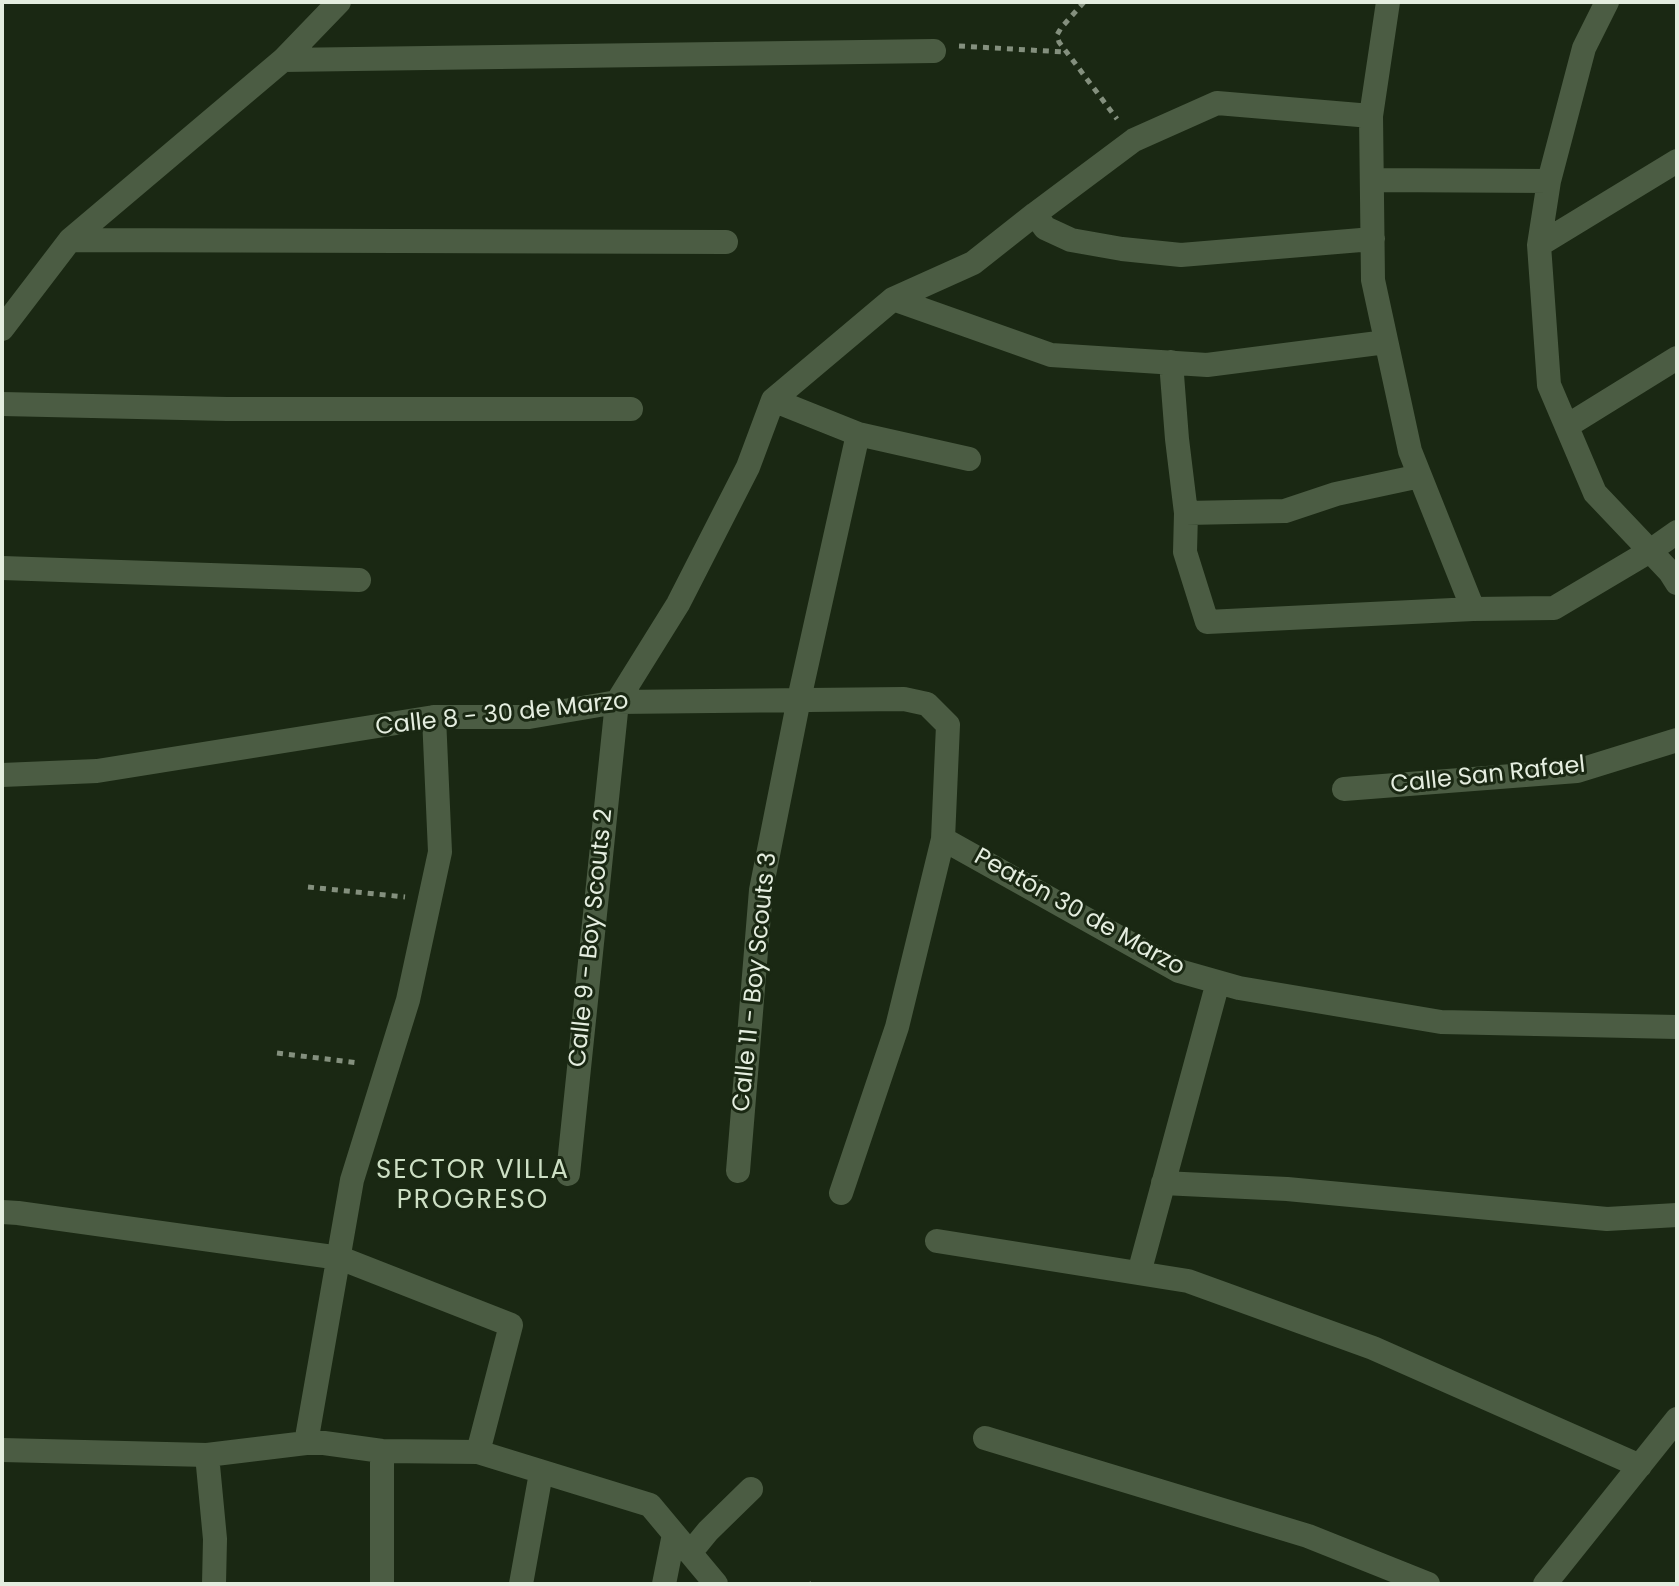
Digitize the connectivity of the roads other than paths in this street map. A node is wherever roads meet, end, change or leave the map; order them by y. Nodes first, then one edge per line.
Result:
1 (339, 2) edge
2 (1388, 2) edge
3 (1607, 2) edge
4 (934, 51) road end
5 (283, 60) junction
6 (1371, 116) junction
7 (1677, 161) edge
8 (1373, 180) junction
9 (1549, 181) junction
10 (1035, 214) junction
11 (1373, 239) junction
12 (70, 240) junction
13 (726, 242) dead end
14 (1539, 245) junction
15 (893, 299) junction
16 (2, 329) edge
17 (1386, 342) junction
18 (1677, 358) edge
19 (1171, 362) junction
20 (773, 400) junction
21 (2, 404) edge
22 (631, 409) dead end
23 (1567, 426) junction
24 (858, 434) junction
25 (969, 459) dead end
26 (1420, 476) junction
27 (1186, 513) junction
28 (1677, 532) edge
29 (1650, 551) junction
30 (2, 568) edge
31 (359, 580) dead end
32 (1677, 583) edge
33 (1473, 609) junction
34 (799, 699) junction
35 (617, 702) junction
36 (434, 717) junction
37 (1677, 740) edge
38 (2, 775) edge
39 (1344, 789) dead end
40 (943, 839) junction
41 (1218, 982) junction
42 (1677, 1027) edge
43 (738, 1171) dead end
44 (568, 1174) dead end
45 (1163, 1183) junction
46 (841, 1193) dead end
47 (2, 1212) edge
48 (1677, 1215) edge
49 (937, 1241) dead end
50 (340, 1258) junction
51 (1139, 1273) junction
52 (1677, 1419) edge
53 (985, 1438) dead end
54 (306, 1443) junction
55 (2, 1450) edge
56 (382, 1451) junction
57 (478, 1452) junction
58 (207, 1455) junction
59 (1640, 1466) junction
60 (541, 1473) junction
61 (751, 1489) dead end
62 (682, 1543) junction
63 (214, 1584) edge
64 (382, 1584) edge
65 (521, 1584) edge
66 (664, 1584) edge
67 (716, 1584) edge
68 (1428, 1584) edge
69 (1545, 1584) edge

1 - 5 street
2 - 6 street
3 - 9 street
4 - 5 street
5 - 12 street
6 - 8 street
6 - 10 street
7 - 14 street
8 - 9 street
8 - 11 street
9 - 14 street
10 - 11 street
10 - 15 street
11 - 17 street
12 - 13 street
12 - 16 street
14 - 23 street
15 - 19 street
15 - 20 street
17 - 19 street
17 - 26 street
18 - 23 street
19 - 27 street
20 - 24 street
20 - 35 street
21 - 22 street
23 - 29 street
24 - 25 street
24 - 34 street, Calle 11 - Boy Scouts 3
26 - 27 street
26 - 33 street
27 - 33 street
28 - 29 street
29 - 32 street
29 - 33 street
30 - 31 street
34 - 35 street, Calle 8 - 30 de Marzo
34 - 40 street, Calle 8 - 30 de Marzo
34 - 43 street, Calle 11 - Boy Scouts 3
35 - 36 street, Calle 8 - 30 de Marzo
35 - 44 street, Calle 9 - Boy Scouts 2
36 - 38 street, Calle 8 - 30 de Marzo
36 - 50 street
37 - 39 street, Calle San Rafael
40 - 41 street, Peatón 30 de Marzo
40 - 46 street
41 - 42 street, Peatón 30 de Marzo
41 - 45 street
45 - 48 street
45 - 51 street
47 - 50 street
49 - 51 street
50 - 54 street
50 - 57 street
51 - 59 street
52 - 59 street
53 - 68 street
54 - 56 street
54 - 58 street
55 - 58 street
56 - 57 street
56 - 64 street
57 - 60 street
58 - 63 street
59 - 69 street
60 - 62 street
60 - 65 street
61 - 62 street
62 - 66 street
62 - 67 street

